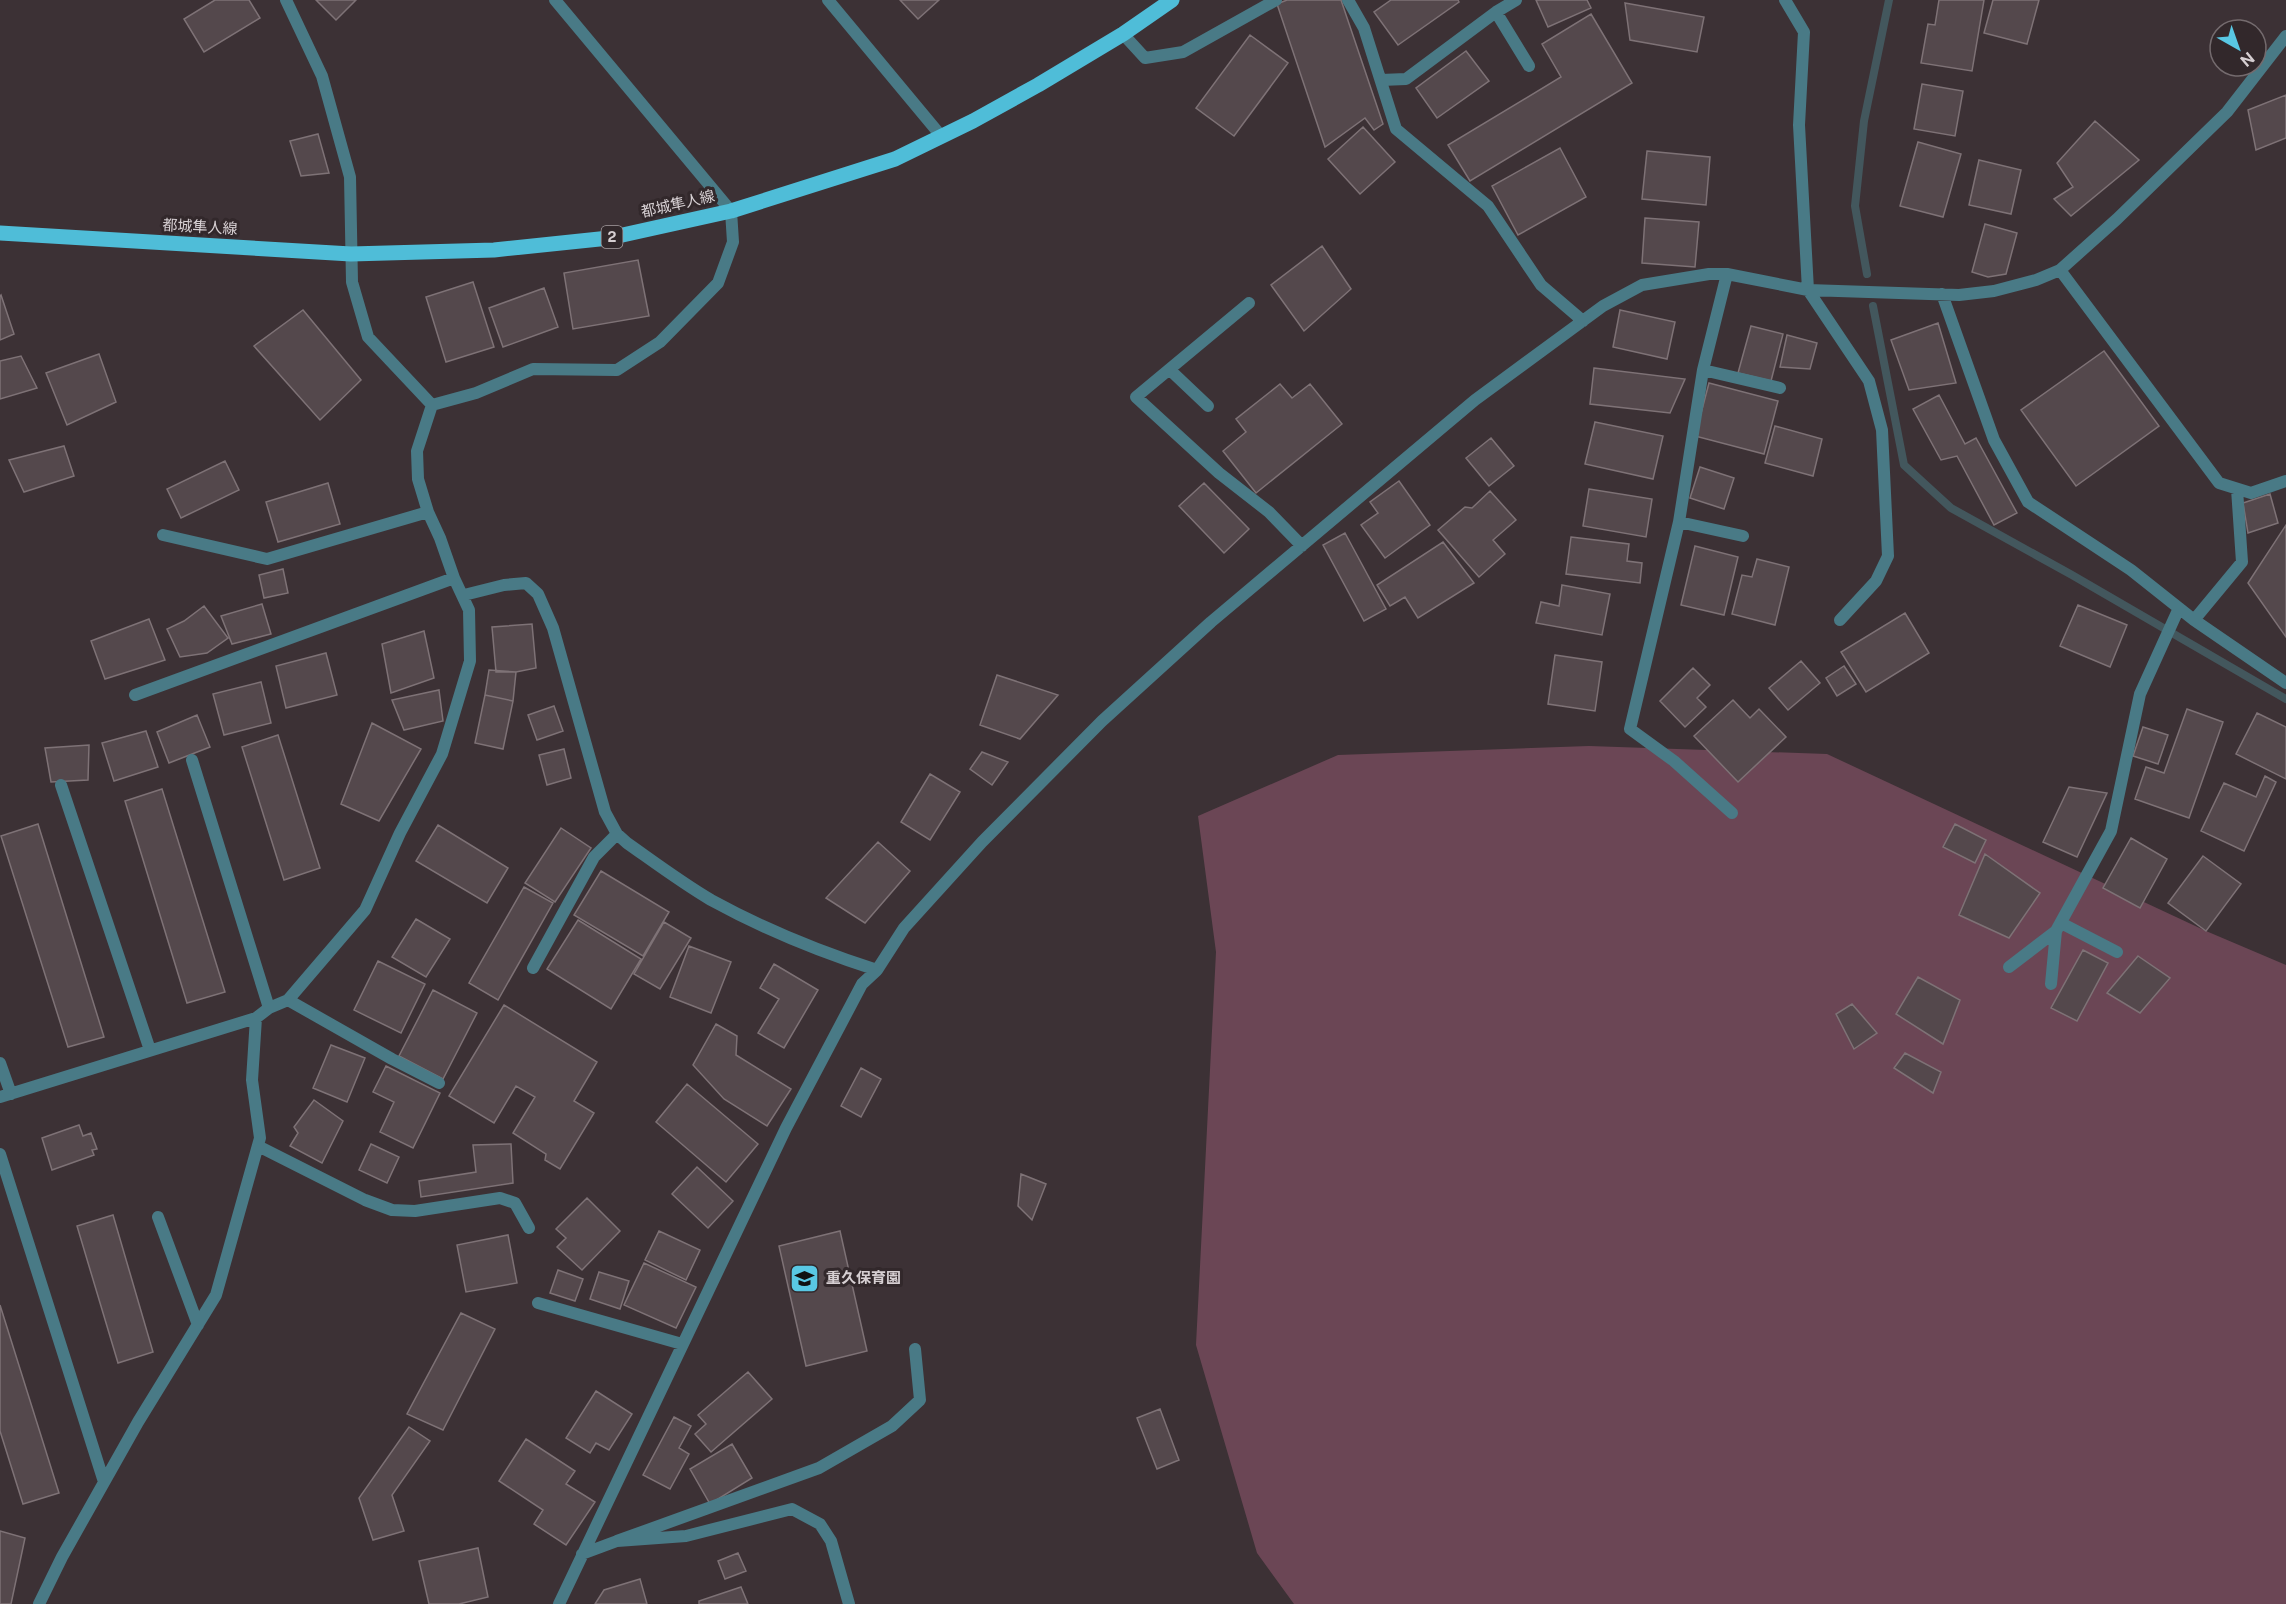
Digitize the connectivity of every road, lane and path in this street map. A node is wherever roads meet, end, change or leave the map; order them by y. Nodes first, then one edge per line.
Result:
1 (286, 0) edge
2 (555, 0) edge
3 (828, 0) edge
4 (1172, 0) edge
5 (1276, 0) edge
6 (1348, 0) edge
7 (1516, 0) edge
8 (1785, 0) edge
9 (1496, 12) junction
10 (1123, 34) junction
11 (2286, 36) edge
12 (1529, 66) dead end
13 (1381, 80) junction
14 (942, 137) junction
15 (731, 211) junction
16 (0, 233) edge
17 (351, 254) junction
18 (2060, 270) junction
19 (1727, 274) junction
20 (1809, 290) junction
21 (1942, 294) junction
22 (1249, 303) dead end
23 (1583, 321) junction
24 (1170, 370) junction
25 (1703, 370) junction
26 (1780, 388) dead end
27 (432, 405) junction
28 (1208, 406) dead end
29 (2286, 481) edge
30 (2237, 489) junction
31 (428, 512) junction
32 (1679, 522) junction
33 (163, 535) dead end
34 (1743, 536) dead end
35 (1302, 546) junction
36 (454, 578) junction
37 (464, 595) junction
38 (2179, 608) junction
39 (1840, 620) dead end
40 (2194, 620) junction
41 (2286, 683) edge
42 (135, 695) dead end
43 (192, 760) dead end
44 (61, 785) dead end
45 (1732, 813) dead end
46 (617, 834) junction
47 (2059, 927) junction
48 (2117, 952) dead end
49 (2009, 967) dead end
50 (533, 968) dead end
51 (877, 970) junction
52 (2051, 984) dead end
53 (288, 1000) junction
54 (269, 1008) junction
55 (256, 1018) junction
56 (150, 1050) junction
57 (0, 1063) edge
58 (439, 1083) dead end
59 (5, 1095) edge
60 (258, 1146) junction
61 (0, 1154) edge
62 (158, 1217) dead end
63 (529, 1228) dead end
64 (538, 1302) dead end
65 (198, 1324) junction
66 (682, 1344) junction
67 (915, 1349) dead end
68 (104, 1482) junction
69 (617, 1541) junction
70 (582, 1554) junction
71 (39, 1604) edge
72 (560, 1604) edge
73 (849, 1604) edge

1 - 17 street
2 - 15 street
3 - 14 street
4 - 10 main road, 都城隼人線 / 2
5 - 10 street
6 - 13 street
7 - 9 street
8 - 20 street
9 - 12 street
9 - 13 street
10 - 14 main road, 都城隼人線 / 2
11 - 18 street
13 - 23 street
14 - 15 main road, 都城隼人線 / 2
15 - 17 main road, 都城隼人線 / 2
15 - 27 street
16 - 17 main road, 都城隼人線 / 2
17 - 27 street
18 - 21 street
18 - 30 street
19 - 20 street
19 - 23 street
19 - 25 street
20 - 21 street
20 - 39 street
21 - 38 street
22 - 24 street
23 - 35 street
24 - 28 street
24 - 35 street
25 - 26 street
25 - 32 street
27 - 31 street
29 - 30 street
30 - 40 street
31 - 33 street
31 - 36 street
32 - 34 street
32 - 45 street
35 - 51 street
36 - 37 street
36 - 42 street
37 - 46 street
37 - 53 street
38 - 40 street
38 - 47 street
40 - 41 street
43 - 54 street
44 - 56 street
46 - 50 street
46 - 51 street
47 - 48 street
47 - 49 street
47 - 52 street
51 - 66 street
53 - 54 street
53 - 58 street
54 - 55 street
55 - 56 street
55 - 60 street
56 - 59 street
57 - 59 street
60 - 63 street
60 - 65 street
61 - 68 street
62 - 65 street
64 - 66 street
65 - 68 street
66 - 70 street
67 - 69 street
68 - 71 street
69 - 70 street
69 - 73 street
70 - 72 street

